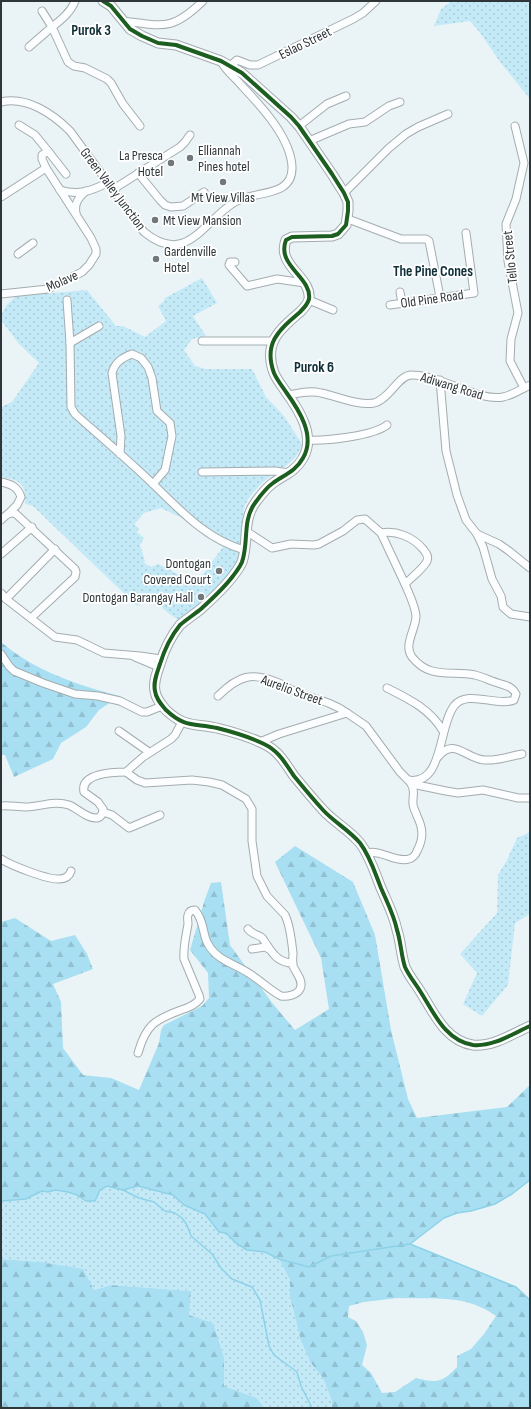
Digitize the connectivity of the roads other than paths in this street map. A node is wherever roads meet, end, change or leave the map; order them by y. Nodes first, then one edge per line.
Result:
1 (75, 1) edge
2 (103, 1) edge
3 (203, 1) edge
4 (376, 1) edge
5 (42, 11) dead end
6 (123, 21) junction
7 (52, 27) junction
8 (29, 47) dead end
9 (226, 63) junction
10 (346, 96) dead end
11 (1, 102) edge
12 (400, 102) dead end
13 (448, 114) dead end
14 (19, 126) dead end
15 (140, 126) dead end
16 (299, 126) junction
17 (515, 126) dead end
18 (190, 135) dead end
19 (309, 141) junction
20 (48, 151) junction
21 (46, 168) junction
22 (138, 173) junction
23 (66, 174) dead end
24 (107, 183) junction
25 (60, 190) junction
26 (112, 190) junction
27 (87, 191) junction
28 (204, 192) dead end
29 (344, 193) junction
30 (1, 197) edge
31 (77, 217) junction
32 (348, 220) junction
33 (466, 233) dead end
34 (33, 243) dead end
35 (18, 254) dead end
36 (235, 262) dead end
37 (305, 283) junction
38 (400, 292) dead end
39 (1, 294) edge
40 (440, 298) junction
41 (67, 300) dead end
42 (309, 300) junction
43 (402, 303) junction
44 (390, 305) dead end
45 (333, 310) dead end
46 (98, 326) dead end
47 (202, 341) dead end
48 (273, 341) junction
49 (70, 343) junction
50 (440, 380) junction
51 (527, 386) edge
52 (288, 394) junction
53 (387, 425) dead end
54 (308, 440) junction
55 (120, 454) junction
56 (202, 472) dead end
57 (290, 473) junction
58 (1, 482) edge
59 (154, 484) junction
60 (8, 514) junction
61 (1, 520) edge
62 (32, 528) junction
63 (246, 531) junction
64 (380, 533) junction
65 (477, 534) junction
66 (55, 549) junction
67 (244, 550) junction
68 (1, 554) edge
69 (530, 568) edge
70 (405, 584) junction
71 (1, 588) edge
72 (5, 596) edge
73 (530, 617) edge
74 (31, 618) junction
75 (1, 654) edge
76 (160, 663) junction
77 (387, 688) dead end
78 (218, 696) dead end
79 (162, 706) junction
80 (347, 713) junction
81 (182, 722) junction
82 (119, 731) dead end
83 (443, 731) junction
84 (260, 742) junction
85 (149, 752) junction
86 (522, 754) dead end
87 (438, 757) junction
88 (126, 772) junction
89 (410, 782) junction
90 (530, 798) edge
91 (1, 806) edge
92 (103, 812) junction
93 (160, 815) dead end
94 (367, 853) junction
95 (1, 859) edge
96 (71, 871) dead end
97 (248, 929) dead end
98 (252, 949) dead end
99 (269, 949) junction
100 (293, 963) junction
101 (530, 1026) edge
102 (138, 1053) dead end

1 - 7 street
2 - 6 street
3 - 6 street
4 - 9 street, Eslao Street
5 - 7 street
6 - 9 street
7 - 8 street
7 - 15 street
9 - 16 street
9 - 26 street, Green Valley Junction
10 - 16 street
11 - 24 street, Green Valley Junction
12 - 19 street
13 - 29 street
14 - 20 street
16 - 19 street
17 - 51 street, Tello Street
18 - 22 street
19 - 29 street
20 - 21 street
20 - 23 street
21 - 25 street, Molave
21 - 30 street
22 - 26 street
22 - 28 street
24 - 26 street, Green Valley Junction
24 - 27 street
25 - 27 street
25 - 31 street, Molave
27 - 31 street
29 - 32 street
31 - 39 street, Molave
32 - 37 street
32 - 40 street
33 - 40 street, Old Pine Road
34 - 35 street
36 - 37 street
37 - 42 street
38 - 43 street
40 - 43 street, Old Pine Road
41 - 49 street
42 - 45 street
42 - 48 street
43 - 44 street, Old Pine Road
46 - 49 street
47 - 48 street
48 - 52 street
49 - 55 street
50 - 51 street, Adiwang Road
50 - 52 street, Adiwang Road
50 - 65 street
52 - 54 street
53 - 54 street
54 - 57 street
55 - 59 street
55 - 59 street
56 - 57 street
57 - 63 street
58 - 60 street
59 - 67 street
60 - 61 street
60 - 62 street
62 - 66 street
62 - 68 street
63 - 64 street
63 - 67 street
64 - 70 street
64 - 70 street
65 - 69 street
65 - 73 street
66 - 72 street
66 - 74 street
67 - 76 street
70 - 83 street
71 - 72 street
72 - 74 street
74 - 76 street
75 - 79 street
76 - 79 street
77 - 83 street
78 - 80 street, Aurelio Street
79 - 81 street
80 - 84 street, Aurelio Street
80 - 89 street, Aurelio Street
81 - 84 street
81 - 85 street
82 - 85 street
83 - 87 street
84 - 94 street
85 - 88 street
86 - 87 street
87 - 89 street
88 - 92 street
88 - 100 street
89 - 90 street
89 - 94 street
91 - 92 street
92 - 93 street
94 - 101 street
95 - 96 street
97 - 99 street
98 - 99 street
99 - 100 street
100 - 102 street

